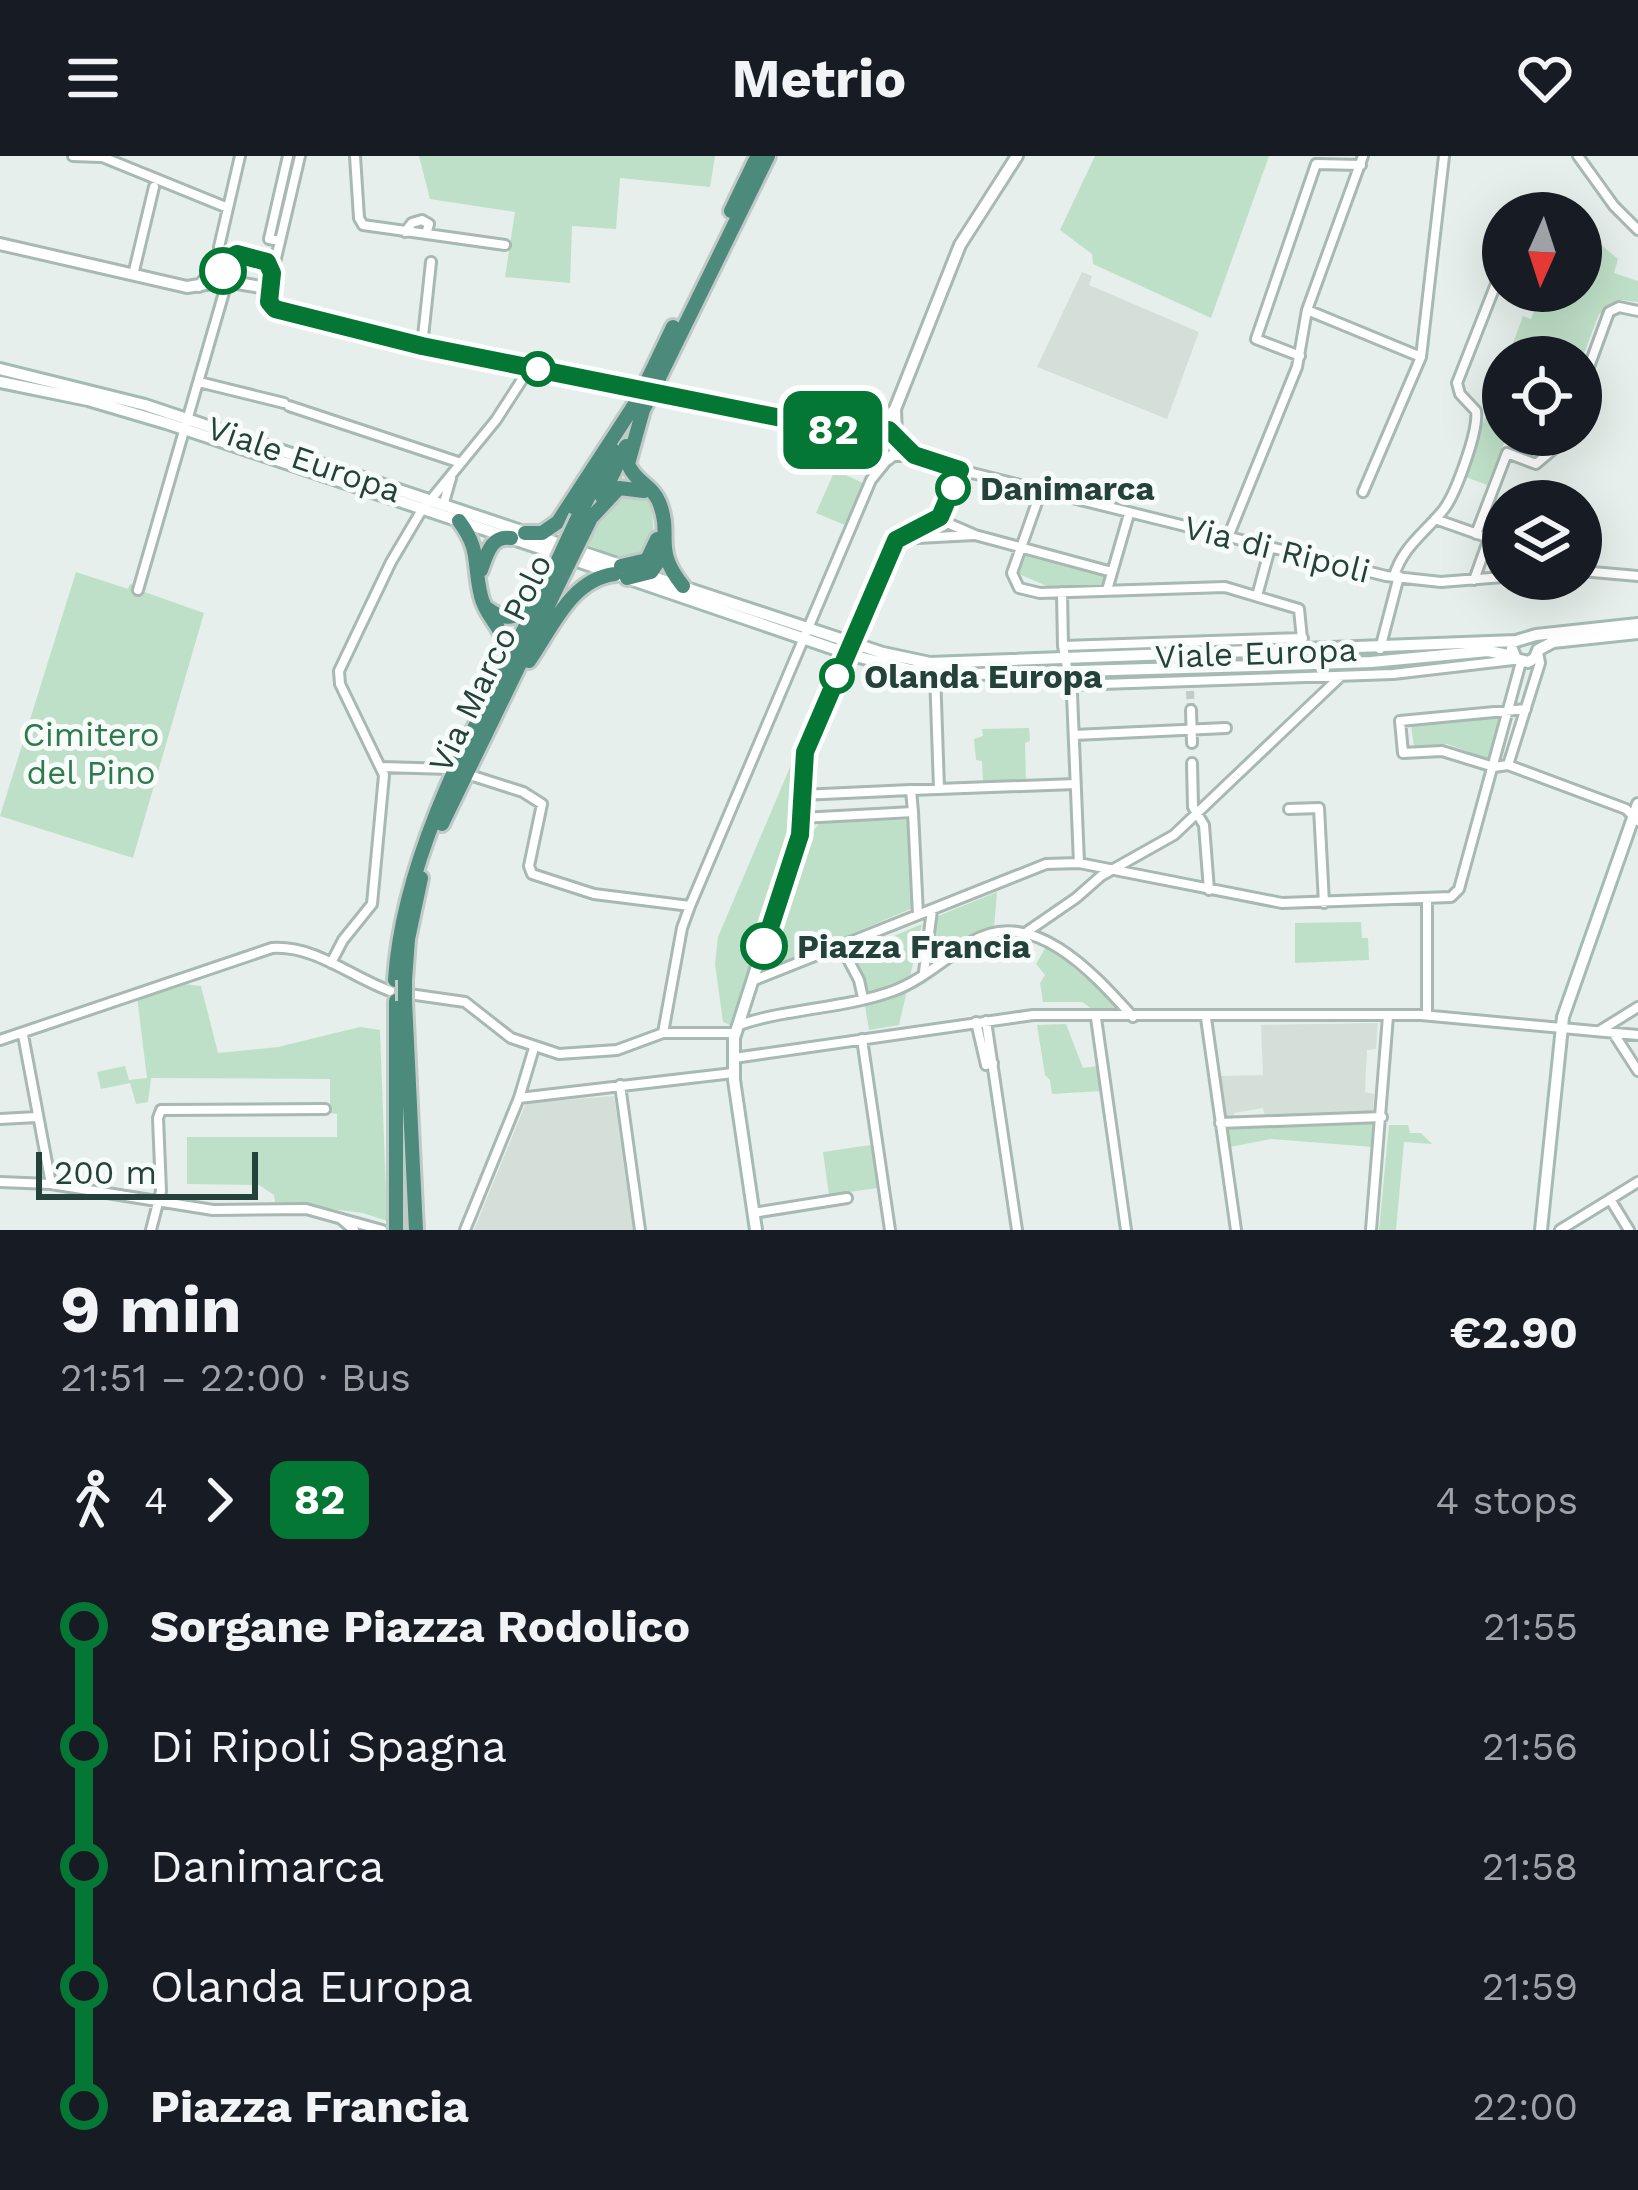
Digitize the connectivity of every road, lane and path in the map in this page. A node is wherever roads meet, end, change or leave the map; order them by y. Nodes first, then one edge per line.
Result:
1 (73, 156) edge
2 (101, 156) edge
3 (240, 156) edge
4 (288, 156) edge
5 (300, 156) edge
6 (355, 156) edge
7 (758, 156) edge
8 (768, 156) edge
9 (1017, 156) edge
10 (1444, 156) edge
11 (1578, 156) edge
12 (1362, 161) edge
13 (283, 178) junction
14 (294, 180) junction
15 (154, 187) dead end
16 (228, 208) junction
17 (1638, 230) edge
18 (220, 237) junction
19 (280, 243) junction
20 (0, 244) edge
21 (505, 245) dead end
22 (237, 254) junction
23 (258, 258) junction
24 (431, 262) dead end
25 (224, 263) junction
26 (133, 274) junction
27 (272, 277) junction
28 (226, 281) junction
29 (200, 286) junction
30 (1307, 310) junction
31 (1638, 310) edge
32 (1485, 312) edge
33 (1600, 336) edge
34 (422, 346) junction
35 (1300, 356) junction
36 (1420, 357) junction
37 (529, 367) junction
38 (0, 369) edge
39 (654, 377) junction
40 (0, 382) edge
41 (200, 382) junction
42 (631, 389) dead end
43 (658, 395) dead end
44 (638, 408) junction
45 (895, 410) junction
46 (186, 424) junction
47 (897, 438) junction
48 (872, 441) junction
49 (914, 455) junction
50 (1506, 456) edge
51 (1515, 456) edge
52 (1545, 456) edge
53 (891, 457) junction
54 (455, 466) junction
55 (960, 470) junction
56 (871, 479) junction
57 (1042, 491) junction
58 (1364, 492) dead end
59 (426, 505) junction
60 (450, 511) junction
61 (1129, 514) junction
62 (585, 517) junction
63 (1435, 518) junction
64 (938, 519) junction
65 (1476, 534) junction
66 (518, 535) junction
67 (975, 535) junction
68 (1228, 537) junction
69 (898, 538) junction
70 (555, 548) dead end
71 (1019, 548) junction
72 (1270, 548) junction
73 (663, 554) junction
74 (580, 556) dead end
75 (621, 572) junction
76 (1112, 572) junction
77 (1602, 573) edge
78 (480, 574) junction
79 (646, 574) junction
80 (1396, 576) junction
81 (1638, 576) edge
82 (556, 577) junction
83 (1482, 579) edge
84 (1474, 580) junction
85 (683, 586) junction
86 (138, 590) dead end
87 (1107, 590) junction
88 (1062, 592) junction
89 (1257, 596) junction
90 (484, 606) junction
91 (1638, 628) edge
92 (806, 633) junction
93 (1521, 639) junction
94 (1303, 645) junction
95 (850, 648) junction
96 (1380, 649) junction
97 (1538, 651) junction
98 (1516, 659) junction
99 (1346, 662) junction
100 (1067, 665) junction
101 (935, 672) junction
102 (1342, 676) junction
103 (498, 699) junction
104 (1526, 709) junction
105 (1190, 710) tunnel mouth
106 (1508, 710) junction
107 (1226, 728) dead end
108 (1191, 729) junction
109 (1074, 735) junction
110 (1192, 743) dead end
111 (1192, 763) dead end
112 (1508, 765) junction
113 (382, 767) junction
114 (1494, 767) junction
115 (450, 769) dead end
116 (473, 776) dead end
117 (1075, 784) junction
118 (939, 788) junction
119 (911, 790) junction
120 (801, 795) junction
121 (1288, 809) dead end
122 (913, 812) junction
123 (1636, 813) edge
124 (1198, 814) junction
125 (801, 818) junction
126 (1638, 832) edge
127 (1623, 845) junction
128 (1078, 863) junction
129 (1110, 870) junction
130 (1209, 890) junction
131 (1427, 900) junction
132 (1324, 903) junction
133 (690, 906) junction
134 (932, 910) junction
135 (918, 915) junction
136 (1027, 932) junction
137 (841, 946) junction
138 (331, 963) junction
139 (924, 972) junction
140 (752, 981) junction
141 (400, 991) junction
142 (863, 998) junction
143 (1638, 1007) edge
144 (1427, 1015) junction
145 (1388, 1016) junction
146 (1096, 1017) junction
147 (1206, 1017) junction
148 (1133, 1018) junction
149 (981, 1022) junction
150 (1561, 1026) junction
151 (736, 1029) junction
152 (1600, 1031) junction
153 (1613, 1032) junction
154 (663, 1033) junction
155 (23, 1035) junction
156 (1638, 1035) edge
157 (862, 1039) junction
158 (0, 1040) edge
159 (534, 1048) junction
160 (733, 1059) junction
161 (1638, 1071) edge
162 (734, 1073) junction
163 (620, 1085) junction
164 (519, 1098) junction
165 (325, 1109) dead end
166 (37, 1117) junction
167 (1382, 1117) junction
168 (0, 1119) edge
169 (1220, 1123) junction
170 (0, 1182) edge
171 (1638, 1182) edge
172 (51, 1184) junction
173 (847, 1198) dead end
174 (1610, 1199) junction
175 (158, 1202) junction
176 (317, 1211) junction
177 (753, 1213) junction
178 (151, 1230) edge
179 (354, 1230) edge
180 (382, 1230) edge
181 (396, 1230) edge
182 (416, 1230) edge
183 (463, 1230) edge
184 (640, 1230) edge
185 (756, 1230) edge
186 (890, 1230) edge
187 (1017, 1230) edge
188 (1126, 1230) edge
189 (1235, 1230) edge
190 (1371, 1230) edge
191 (1541, 1230) edge
192 (1560, 1230) edge
193 (1629, 1230) edge

1 - 2 street
2 - 16 street
3 - 16 street
4 - 13 street
5 - 14 street
6 - 21 street
7 - 39 highway, Via Marco Polo
8 - 39 highway, Via Marco Polo
9 - 45 main road
10 - 36 street
11 - 17 street
12 - 30 street
12 - 35 street
13 - 14 street
13 - 19 street
14 - 19 street
15 - 26 street
16 - 18 street
18 - 22 street
18 - 25 street
19 - 23 street
19 - 27 street
20 - 26 main road
22 - 23 main road
22 - 25 main road
23 - 27 main road
24 - 34 street
25 - 28 main road
25 - 29 main road
26 - 29 main road
27 - 28 main road
27 - 34 main road
28 - 29 main road
28 - 41 street
30 - 35 street
30 - 36 street
31 - 33 street
32 - 63 street
34 - 37 main road
35 - 68 street
36 - 58 street
37 - 42 main road
37 - 54 street
38 - 46 main road
39 - 44 highway, Via Marco Polo, bridge
40 - 46 main road
41 - 46 street
41 - 54 street
43 - 48 main road
44 - 62 highway, Via Marco Polo
44 - 66 highway
44 - 73 highway
45 - 47 main road
45 - 48 main road
46 - 59 main road, Viale Europa
46 - 86 street
47 - 48 main road
47 - 49 main road, Via di Ripoli
47 - 53 main road
48 - 53 main road
48 - 56 street
49 - 53 main road, Via di Ripoli
49 - 55 main road, Via di Ripoli
50 - 65 street
51 - 52 street
53 - 56 street
54 - 59 street
54 - 60 street
55 - 57 street, Via di Ripoli
55 - 64 main road
56 - 92 street
57 - 61 street, Via di Ripoli
57 - 71 street
59 - 60 main road, Viale Europa
59 - 60 main road, Viale Europa
59 - 113 street
60 - 66 main road, Viale Europa
60 - 78 highway
61 - 68 street, Via di Ripoli
61 - 76 street
62 - 75 highway
62 - 82 highway, Via Marco Polo, bridge
63 - 65 street
63 - 80 street
64 - 67 street
64 - 69 main road
65 - 84 street
66 - 70 main road, Viale Europa
66 - 78 highway
67 - 69 street
67 - 71 street
68 - 72 street, Via di Ripoli
69 - 95 main road
71 - 76 street
71 - 88 street
72 - 80 street, Via di Ripoli
72 - 89 street
73 - 79 highway
73 - 85 highway
74 - 75 main road, Viale Europa
75 - 79 highway
75 - 92 main road, Viale Europa
75 - 103 highway
76 - 87 street
77 - 81 street
78 - 90 highway
79 - 85 main road, Viale Europa
80 - 84 street, Via di Ripoli
80 - 96 street
82 - 90 highway
82 - 103 highway, Via Marco Polo
83 - 84 street, Via di Ripoli
85 - 92 main road, Viale Europa
87 - 88 street
87 - 89 street
88 - 100 street
89 - 94 street
90 - 103 highway
91 - 93 main road, Viale Europa
91 - 97 main road, Viale Europa
92 - 95 main road, Viale Europa
92 - 133 street
93 - 96 main road, Viale Europa
93 - 97 main road
93 - 98 main road
94 - 96 main road, Viale Europa
94 - 100 main road, Viale Europa
95 - 100 main road, Viale Europa
95 - 101 main road, Viale Europa
95 - 120 main road
97 - 98 main road, Viale Europa
97 - 104 street
98 - 99 main road, Viale Europa
98 - 102 street, Viale Europa
98 - 106 street
99 - 100 main road, Viale Europa
99 - 102 street, Viale Europa
100 - 101 main road, Viale Europa
100 - 102 street, Viale Europa
100 - 109 street
101 - 118 street
102 - 124 street
103 - 141 highway, Via Marco Polo
104 - 106 street
104 - 112 street
105 - 108 street
106 - 114 street
106 - 114 street
107 - 108 street
108 - 109 street
108 - 110 street
109 - 117 street
111 - 124 street
112 - 114 street
112 - 123 street
113 - 115 street
113 - 138 street
114 - 131 street
116 - 133 street
117 - 118 street
117 - 128 street
118 - 119 street
119 - 120 street
119 - 122 street
120 - 125 main road
121 - 132 street
122 - 125 street
122 - 135 street
123 - 127 main road
124 - 129 street
124 - 130 street
125 - 140 main road
126 - 127 street
127 - 150 main road
128 - 129 street
128 - 134 street
129 - 130 street
129 - 136 street
130 - 132 street
131 - 132 street
131 - 144 street
133 - 154 street
134 - 135 street
134 - 139 street
135 - 137 street
136 - 139 street
136 - 148 street
137 - 140 street
137 - 142 street
138 - 141 street
138 - 155 street
139 - 142 street
140 - 151 main road
141 - 159 street
141 - 181 highway, Via Marco Polo
141 - 182 highway, Via Marco Polo
142 - 151 street
143 - 152 street
144 - 145 street
144 - 150 street
145 - 147 street
145 - 167 street
146 - 148 street
146 - 149 street
146 - 188 street
147 - 148 street
147 - 169 street
149 - 157 street
149 - 187 street
150 - 152 street
150 - 191 main road
151 - 154 street
151 - 160 main road
152 - 153 street
153 - 156 street
153 - 161 street
154 - 159 street
155 - 158 street
155 - 166 street
157 - 160 street
157 - 186 street
159 - 164 street
160 - 162 main road
162 - 163 street
162 - 177 main road
163 - 164 street
163 - 184 street
164 - 183 street
165 - 175 street
166 - 168 street
166 - 172 street
167 - 169 street
167 - 190 street
169 - 189 street
170 - 172 street
171 - 174 street
172 - 175 street
173 - 177 street
174 - 192 street
174 - 193 street
175 - 176 street
175 - 178 street
176 - 179 street
176 - 180 street
177 - 185 main road

